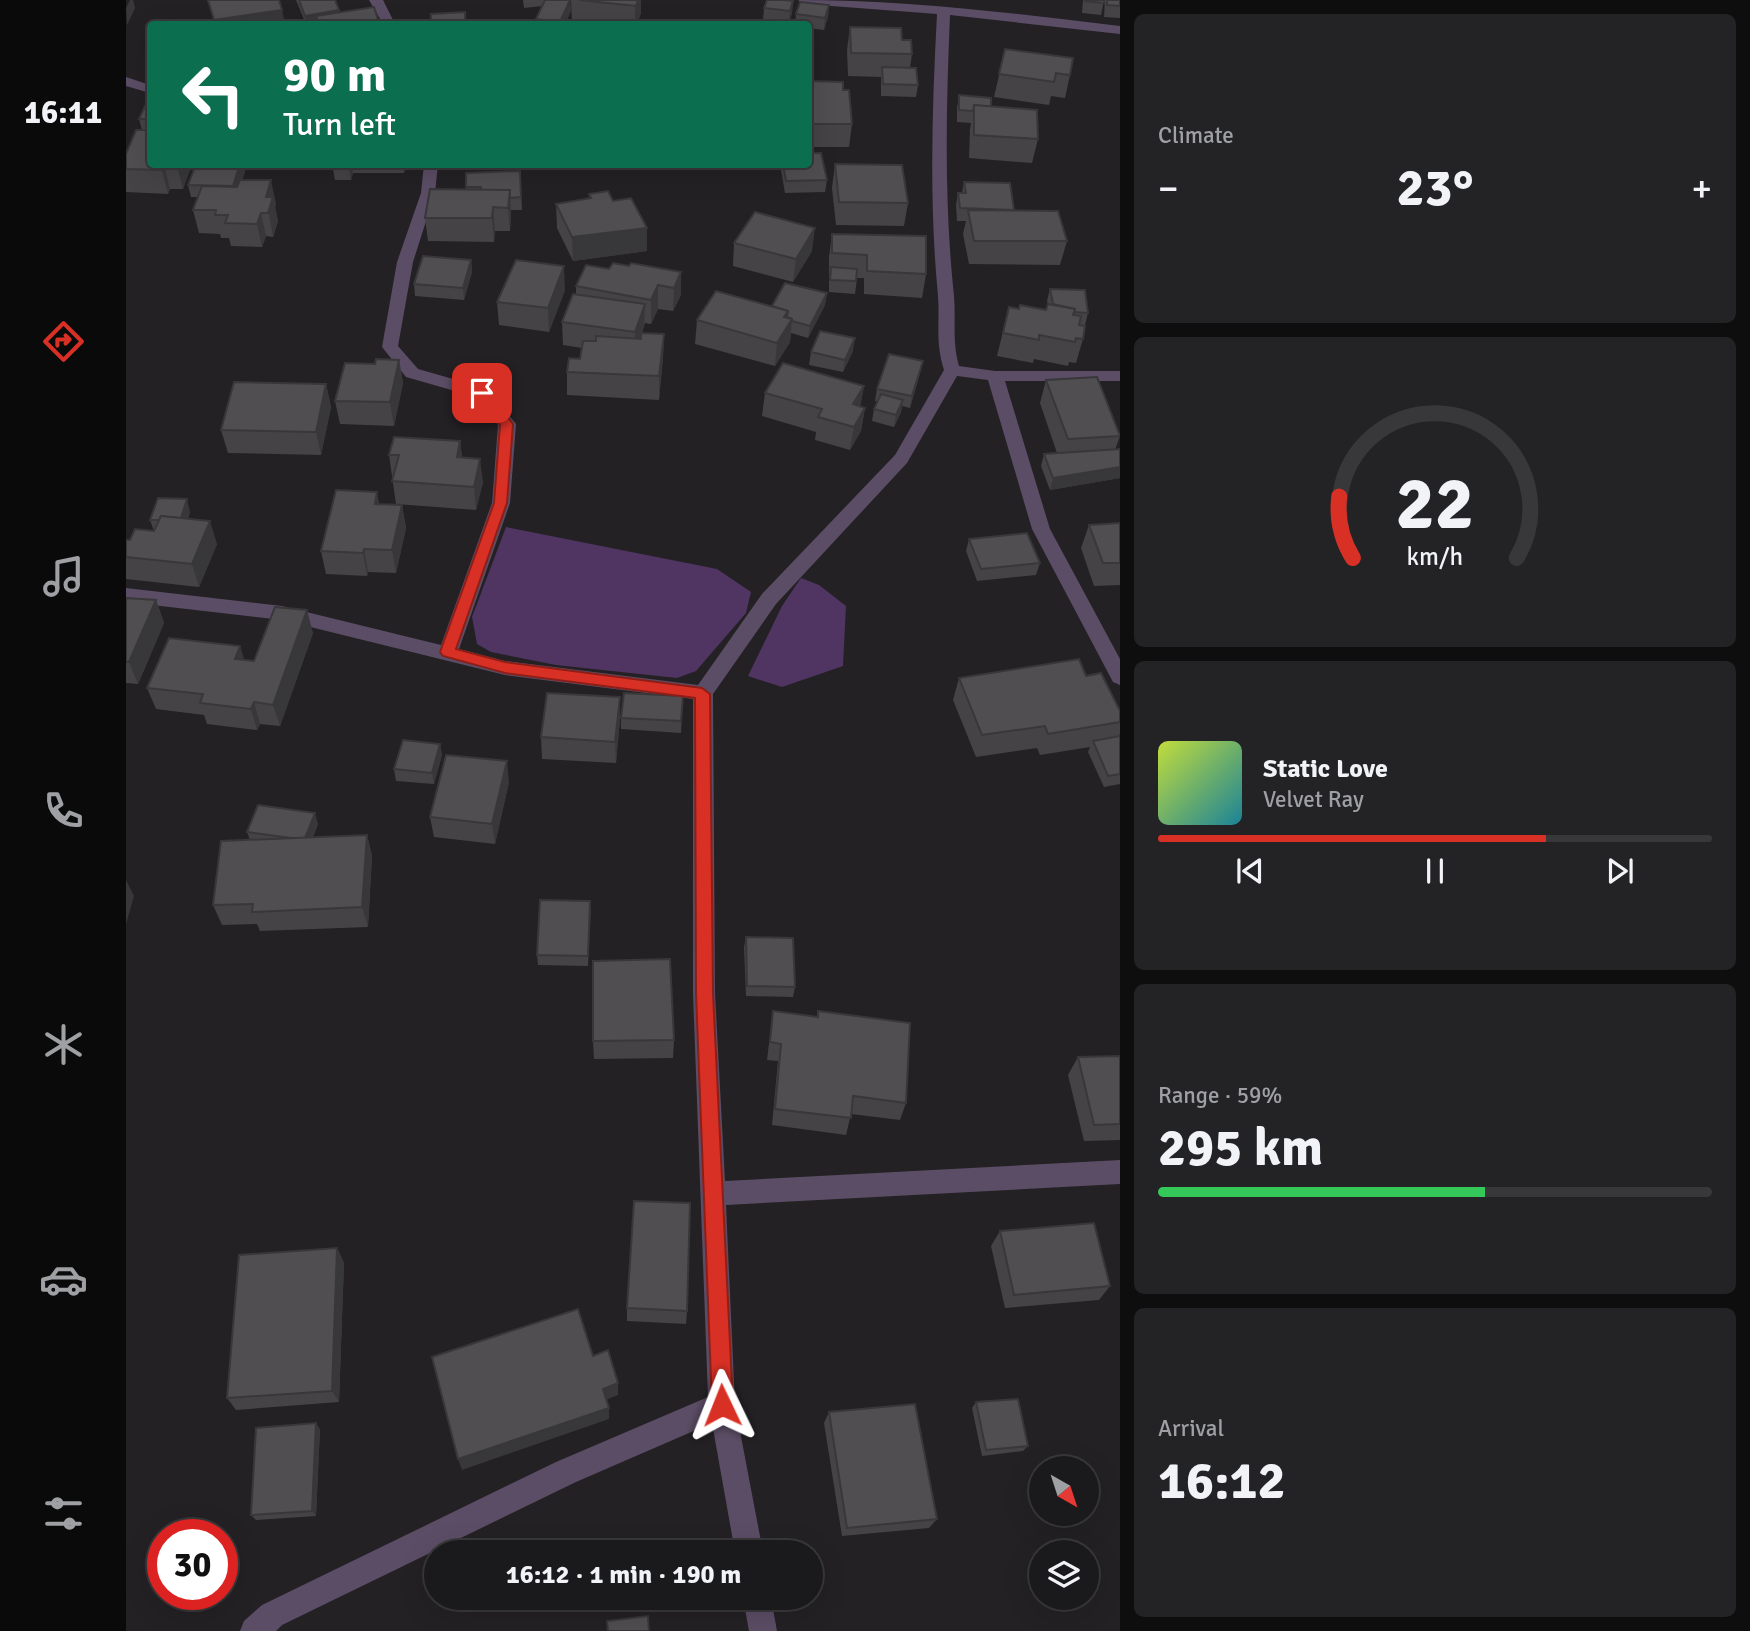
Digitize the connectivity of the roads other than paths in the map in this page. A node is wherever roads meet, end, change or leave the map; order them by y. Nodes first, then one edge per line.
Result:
1 (376, 0) edge
2 (805, 0) edge
3 (992, 0) edge
4 (944, 13) junction
5 (984, 14) junction
6 (387, 21) edge
7 (1120, 30) edge
8 (126, 81) edge
9 (147, 88) edge
10 (431, 168) edge
11 (951, 370) junction
12 (995, 376) junction
13 (1120, 376) edge
14 (126, 595) edge
15 (448, 652) junction
16 (1120, 677) edge
17 (702, 694) junction
18 (1120, 1172) edge
19 (713, 1194) junction
20 (722, 1405) junction
21 (747, 1540) edge
22 (759, 1610) edge
23 (254, 1631) edge
24 (763, 1631) edge

1 - 6 street
2 - 4 street
3 - 5 street
4 - 5 street
4 - 11 street
5 - 7 street
8 - 9 street
10 - 15 street
11 - 12 street
11 - 17 street
12 - 13 street
12 - 16 street
14 - 15 street
15 - 17 street
17 - 19 street
18 - 19 street
19 - 20 street
20 - 21 street
20 - 23 street
22 - 24 street

